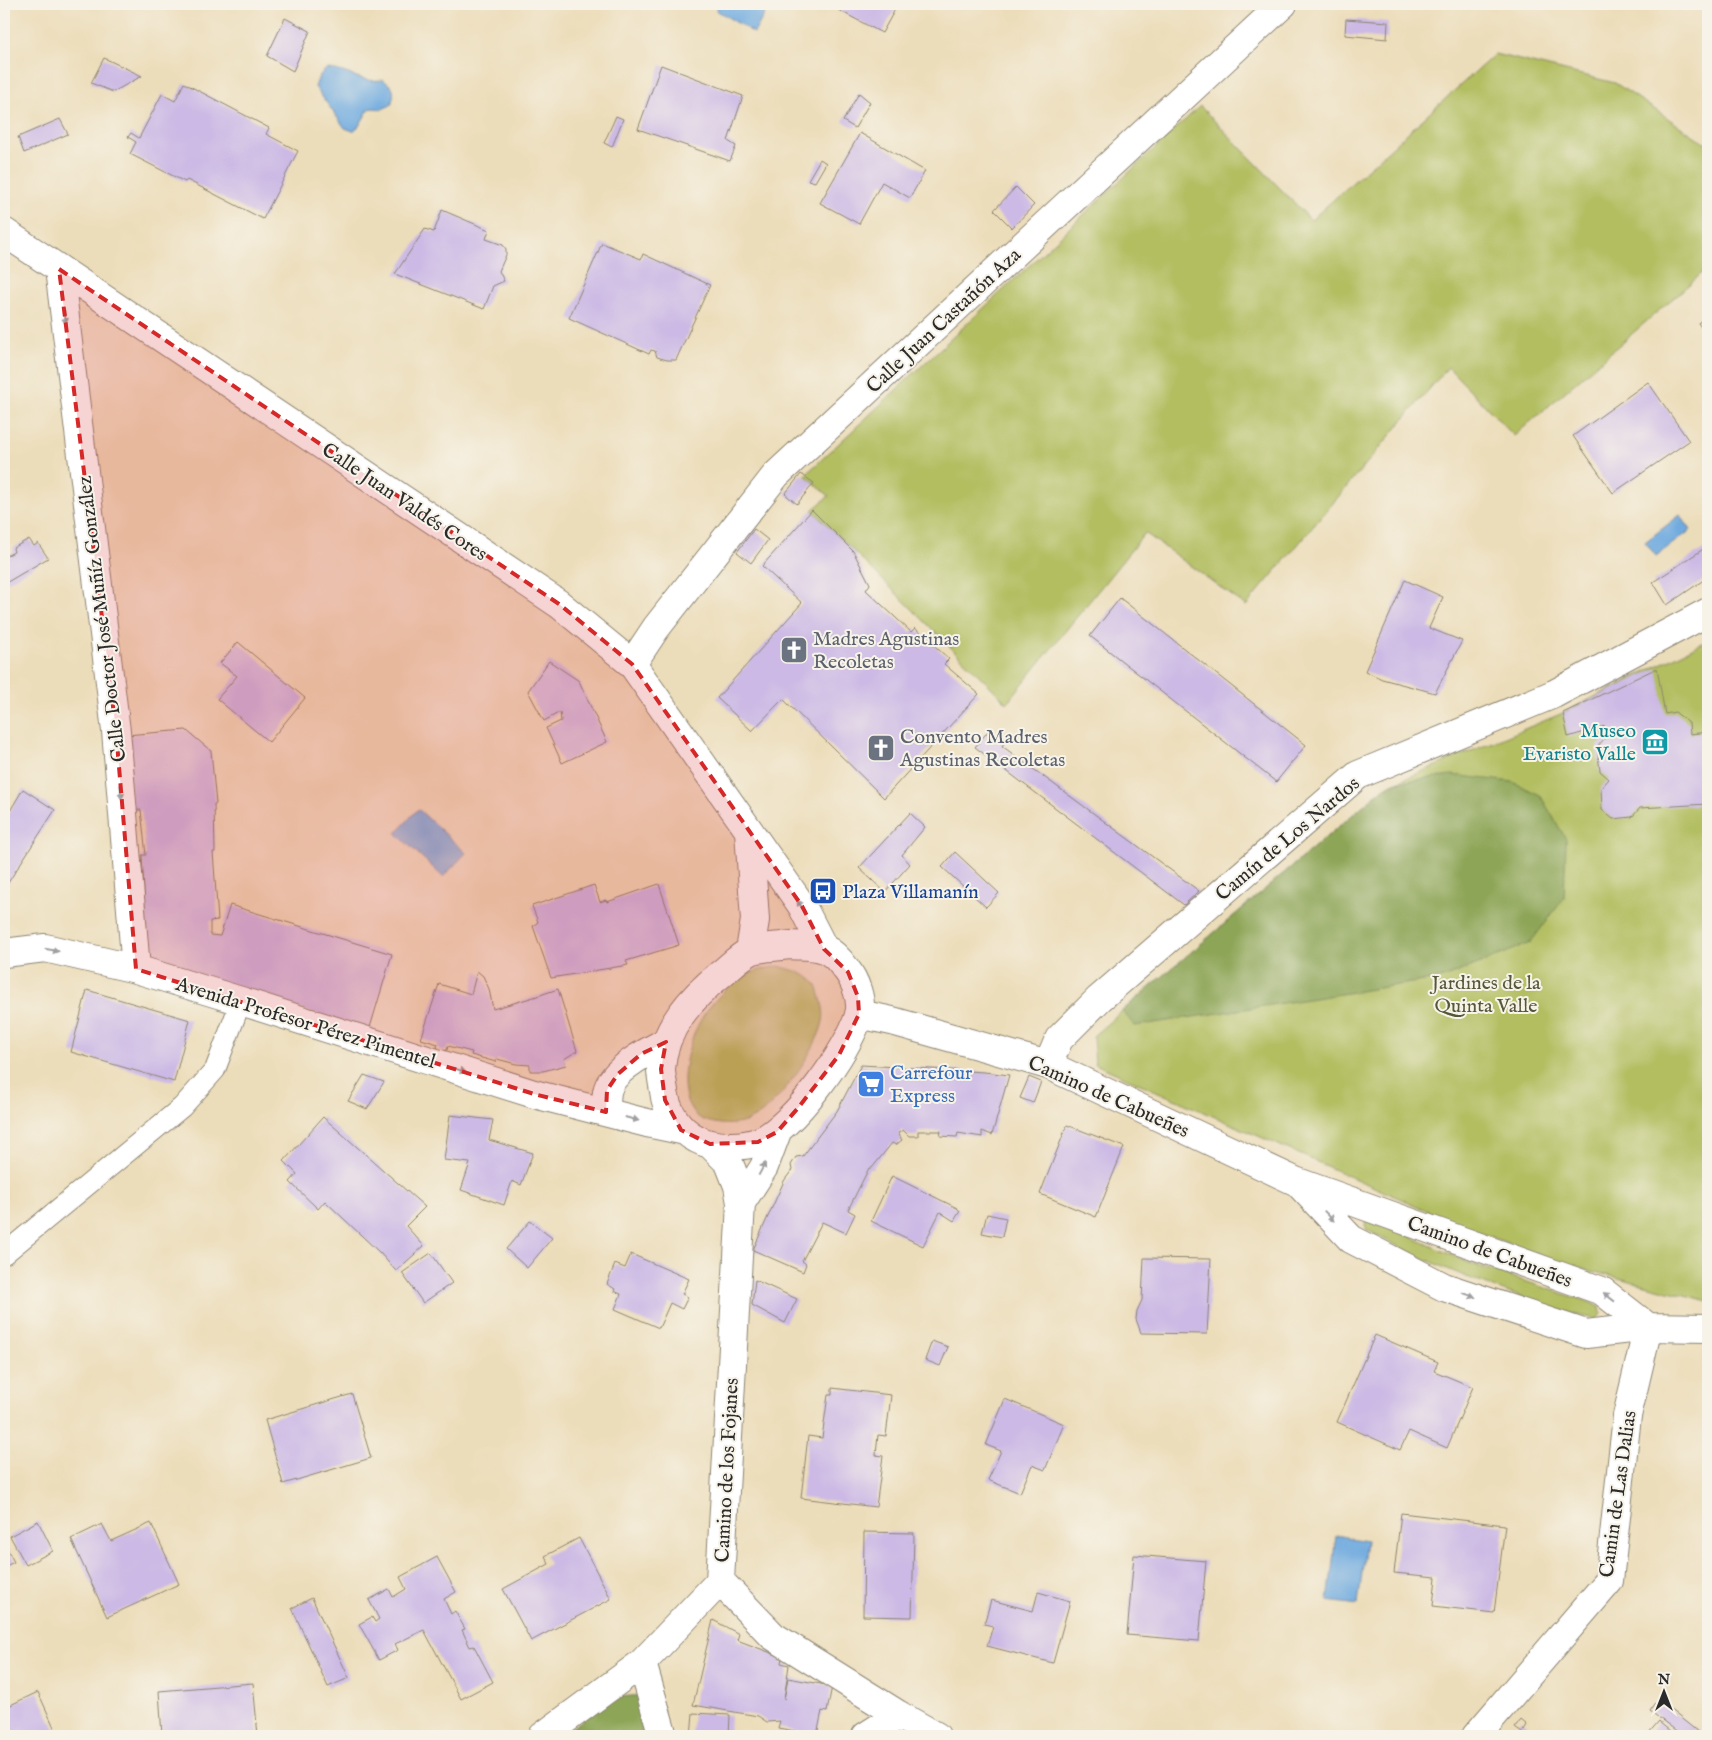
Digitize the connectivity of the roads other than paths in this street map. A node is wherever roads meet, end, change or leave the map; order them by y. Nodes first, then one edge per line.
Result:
1 (1283, 4) edge
2 (4, 232) edge
3 (59, 269) junction
4 (1708, 612) edge
5 (632, 664) junction
6 (749, 831) junction
7 (824, 949) junction
8 (750, 951) junction
9 (4, 953) edge
10 (136, 969) junction
11 (241, 1001) junction
12 (859, 1014) junction
13 (666, 1042) junction
14 (1048, 1065) junction
15 (606, 1112) junction
16 (681, 1130) junction
17 (777, 1132) junction
18 (710, 1144) junction
19 (1295, 1181) junction
20 (741, 1203) junction
21 (4, 1254) edge
22 (1648, 1327) junction
23 (1708, 1328) edge
24 (720, 1581) junction
25 (642, 1664) junction
26 (899, 1715) junction
27 (543, 1736) edge
28 (663, 1736) edge
29 (866, 1736) edge
30 (936, 1736) edge
31 (1476, 1736) edge

1 - 5 street, Calle Juan Castañón Aza
2 - 3 street, Calle Juan Valdés Cores
3 - 5 street, Calle Juan Valdés Cores
3 -> 10 street, Calle Doctor José Muñíz González
4 - 14 street, Camín de Los Nardos
5 - 6 street, Calle Juan Valdés Cores
7 -> 6 street, Calle Juan Valdés Cores
6 - 8 street
7 - 8 street
7 - 12 street
8 - 13 street
9 -> 10 street, Avenida Profesor Pérez Pimentel
10 - 11 street, Avenida Profesor Pérez Pimentel
11 -> 15 street, Avenida Profesor Pérez Pimentel
11 - 21 lane
12 - 14 street, Camino de Cabueñes
12 - 17 street
13 - 15 street
13 - 16 street
14 - 19 street, Camino de Cabueñes
15 -> 16 street, Avenida Profesor Pérez Pimentel
16 - 18 street, Avenida Profesor Pérez Pimentel
17 - 18 street
20 -> 17 street, Camino de los Fojanes
18 - 20 street
22 -> 19 street, Camino de Cabueñes
19 -> 22 street, Camino de Cabueñes
20 - 24 street, Camino de los Fojanes
22 - 23 street, Camino de Cabueñes
22 - 31 street, Camin de Las Dalias
24 - 25 street, Camino de los Fojanes
24 - 26 street
25 - 27 street, Camino de los Fojanes
25 - 28 street
26 - 29 street
26 - 30 street

